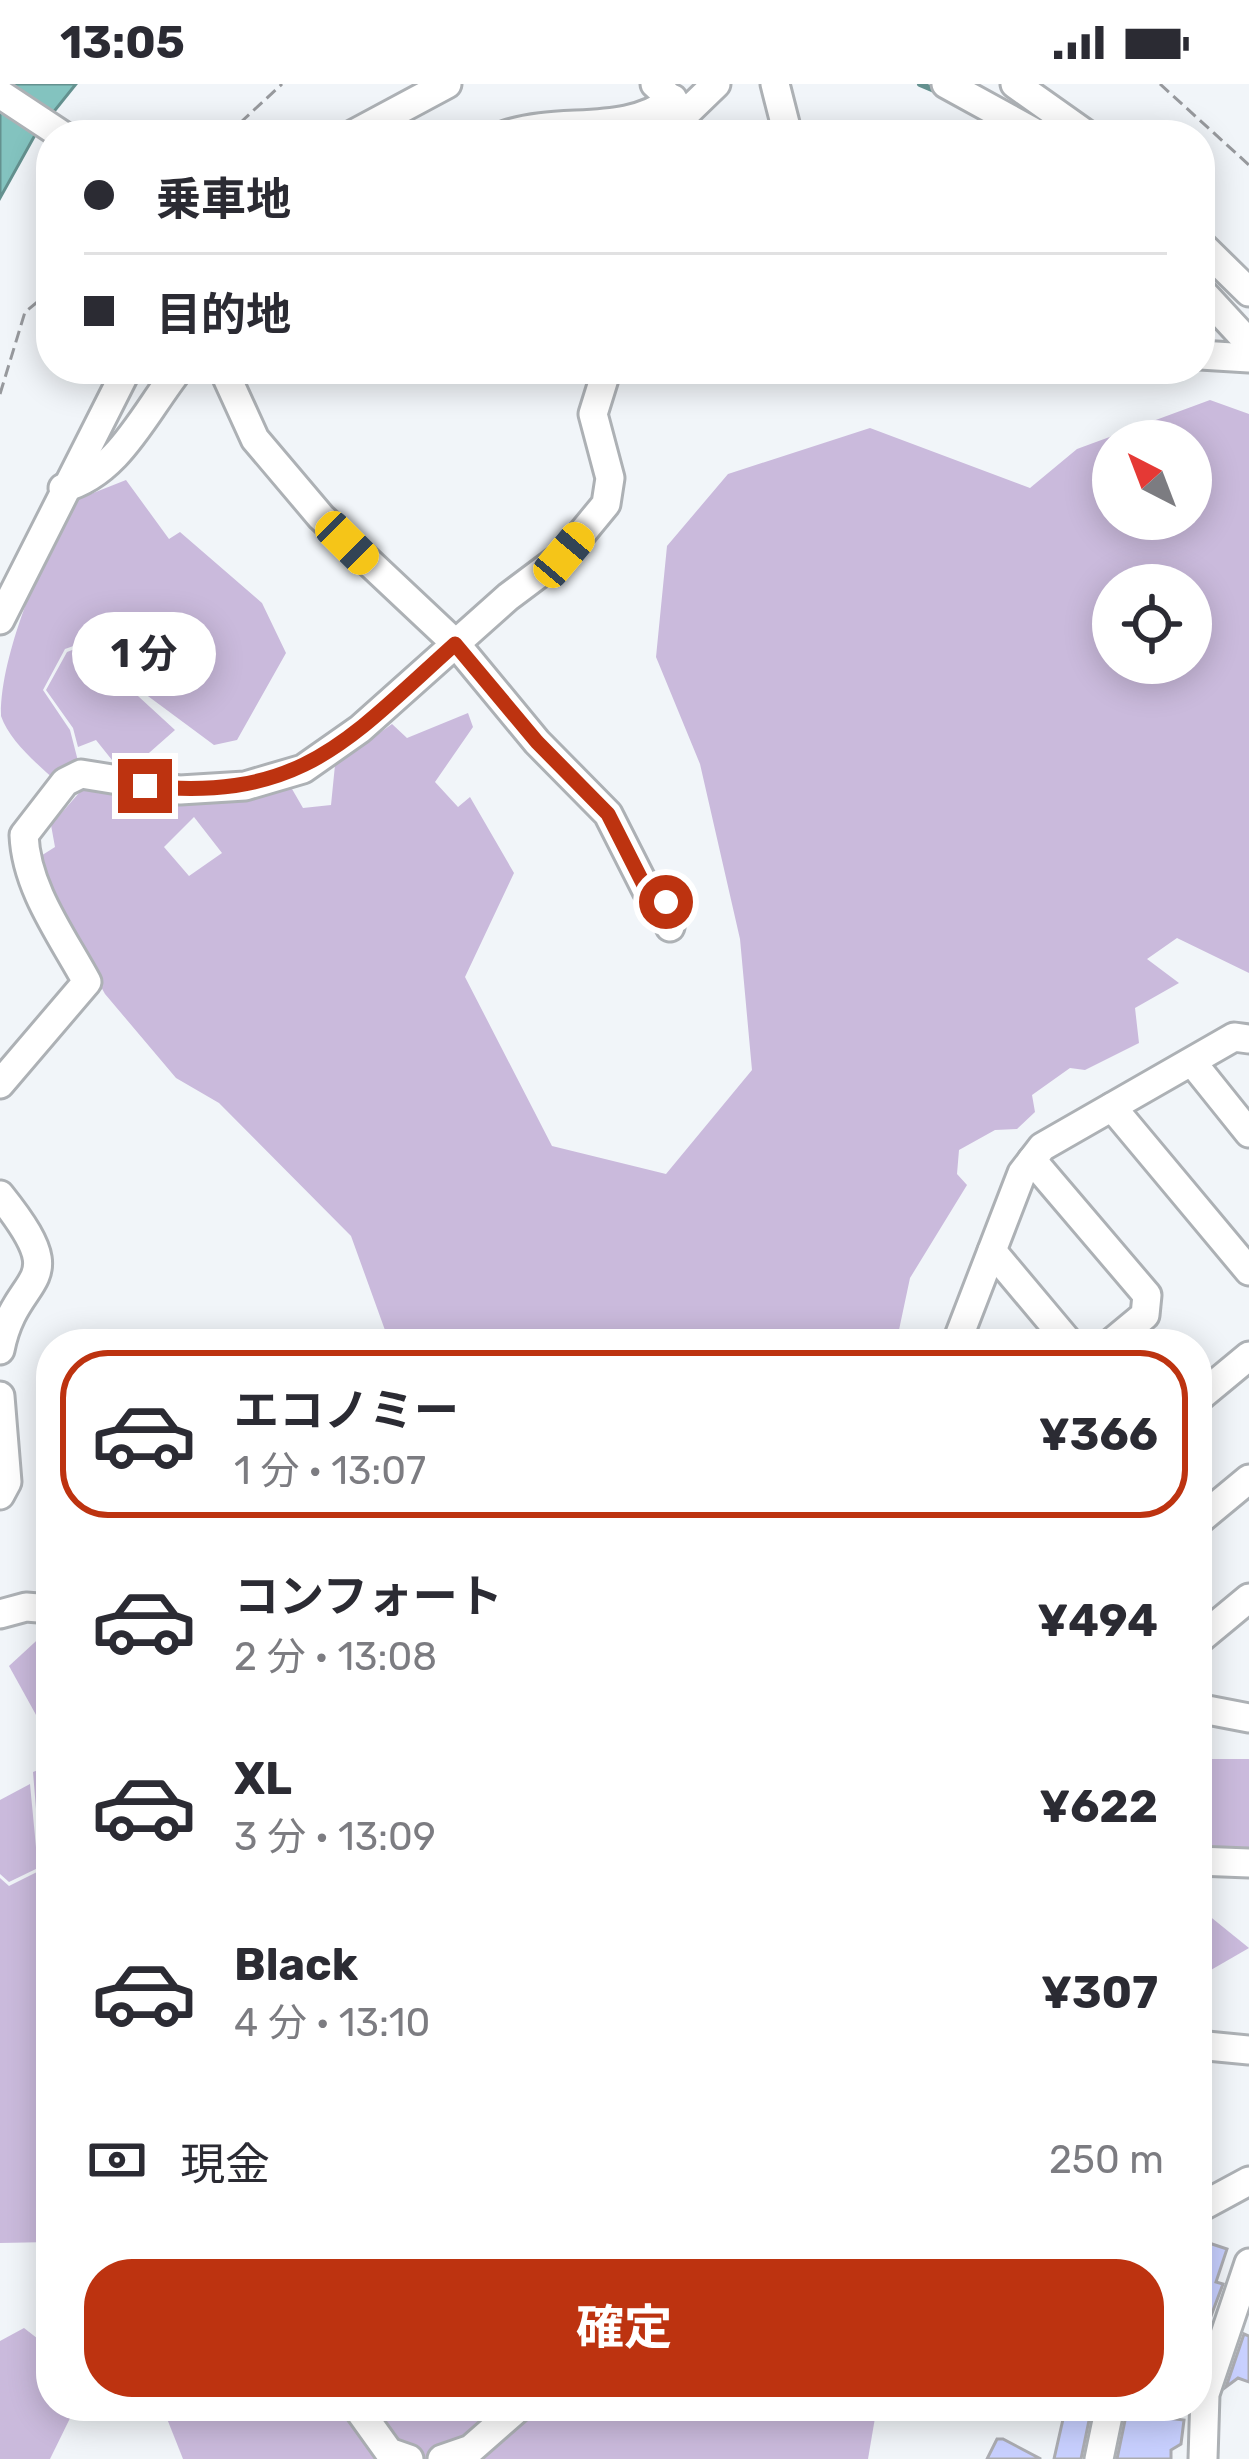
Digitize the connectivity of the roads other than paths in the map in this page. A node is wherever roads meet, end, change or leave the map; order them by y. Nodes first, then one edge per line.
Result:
1 (446, 84) edge
2 (716, 84) edge
3 (775, 84) edge
4 (946, 84) edge
5 (1015, 84) edge
6 (0, 94) edge
7 (674, 101) edge
8 (39, 120) edge
9 (380, 120) edge
10 (639, 120) edge
11 (784, 120) edge
12 (1012, 120) edge
13 (1066, 120) edge
14 (1215, 259) edge
15 (1249, 292) edge
16 (1215, 306) edge
17 (1249, 343) edge
18 (1215, 356) edge
19 (1249, 358) edge
20 (119, 384) edge
21 (168, 384) edge
22 (230, 384) edge
23 (602, 384) edge
24 (63, 488) junction
25 (0, 620) edge
26 (455, 644) junction
27 (670, 927) dead end
28 (1249, 1039) edge
29 (1192, 1062) junction
30 (0, 1084) edge
31 (1112, 1107) junction
32 (1249, 1132) edge
33 (1032, 1160) junction
34 (0, 1195) edge
35 (992, 1251) junction
36 (1249, 1270) edge
37 (962, 1329) edge
38 (1057, 1329) edge
39 (1129, 1329) edge
40 (0, 1350) edge
41 (1249, 1356) edge
42 (1212, 1387) edge
43 (0, 1396) edge
44 (1249, 1479) edge
45 (0, 1495) edge
46 (1212, 1510) edge
47 (1249, 1598) edge
48 (36, 1607) edge
49 (0, 1614) edge
50 (1212, 1629) edge
51 (1212, 1711) edge
52 (1249, 1718) edge
53 (1212, 1862) edge
54 (1249, 1863) edge
55 (1212, 2046) edge
56 (1249, 2050) edge
57 (1249, 2181) edge
58 (1212, 2202) edge
59 (1249, 2263) edge
60 (1212, 2373) edge
61 (367, 2421) edge
62 (503, 2421) edge
63 (1107, 2421) edge
64 (1204, 2421) edge
65 (409, 2459) edge
66 (442, 2459) edge
67 (1100, 2459) edge
68 (1202, 2459) edge

1 - 9 street
2 - 7 street
3 - 11 street
4 - 12 street
5 - 13 street
6 - 8 street
7 - 10 street
14 - 15 street
16 - 17 street
18 - 19 street
20 - 24 street
21 - 24 street
22 - 26 street
23 - 26 street
24 - 25 street
26 - 27 street
26 - 30 street
28 - 29 street
29 - 31 street
29 - 32 street
31 - 33 street
31 - 36 street
33 - 35 street
33 - 39 street
34 - 40 street
35 - 37 street
35 - 38 street
41 - 42 street
43 - 45 street
44 - 46 street
47 - 50 street
48 - 49 street
51 - 52 street
53 - 54 street
55 - 56 street
57 - 58 street
59 - 60 street
61 - 65 street
62 - 66 street
63 - 67 street
64 - 68 street

